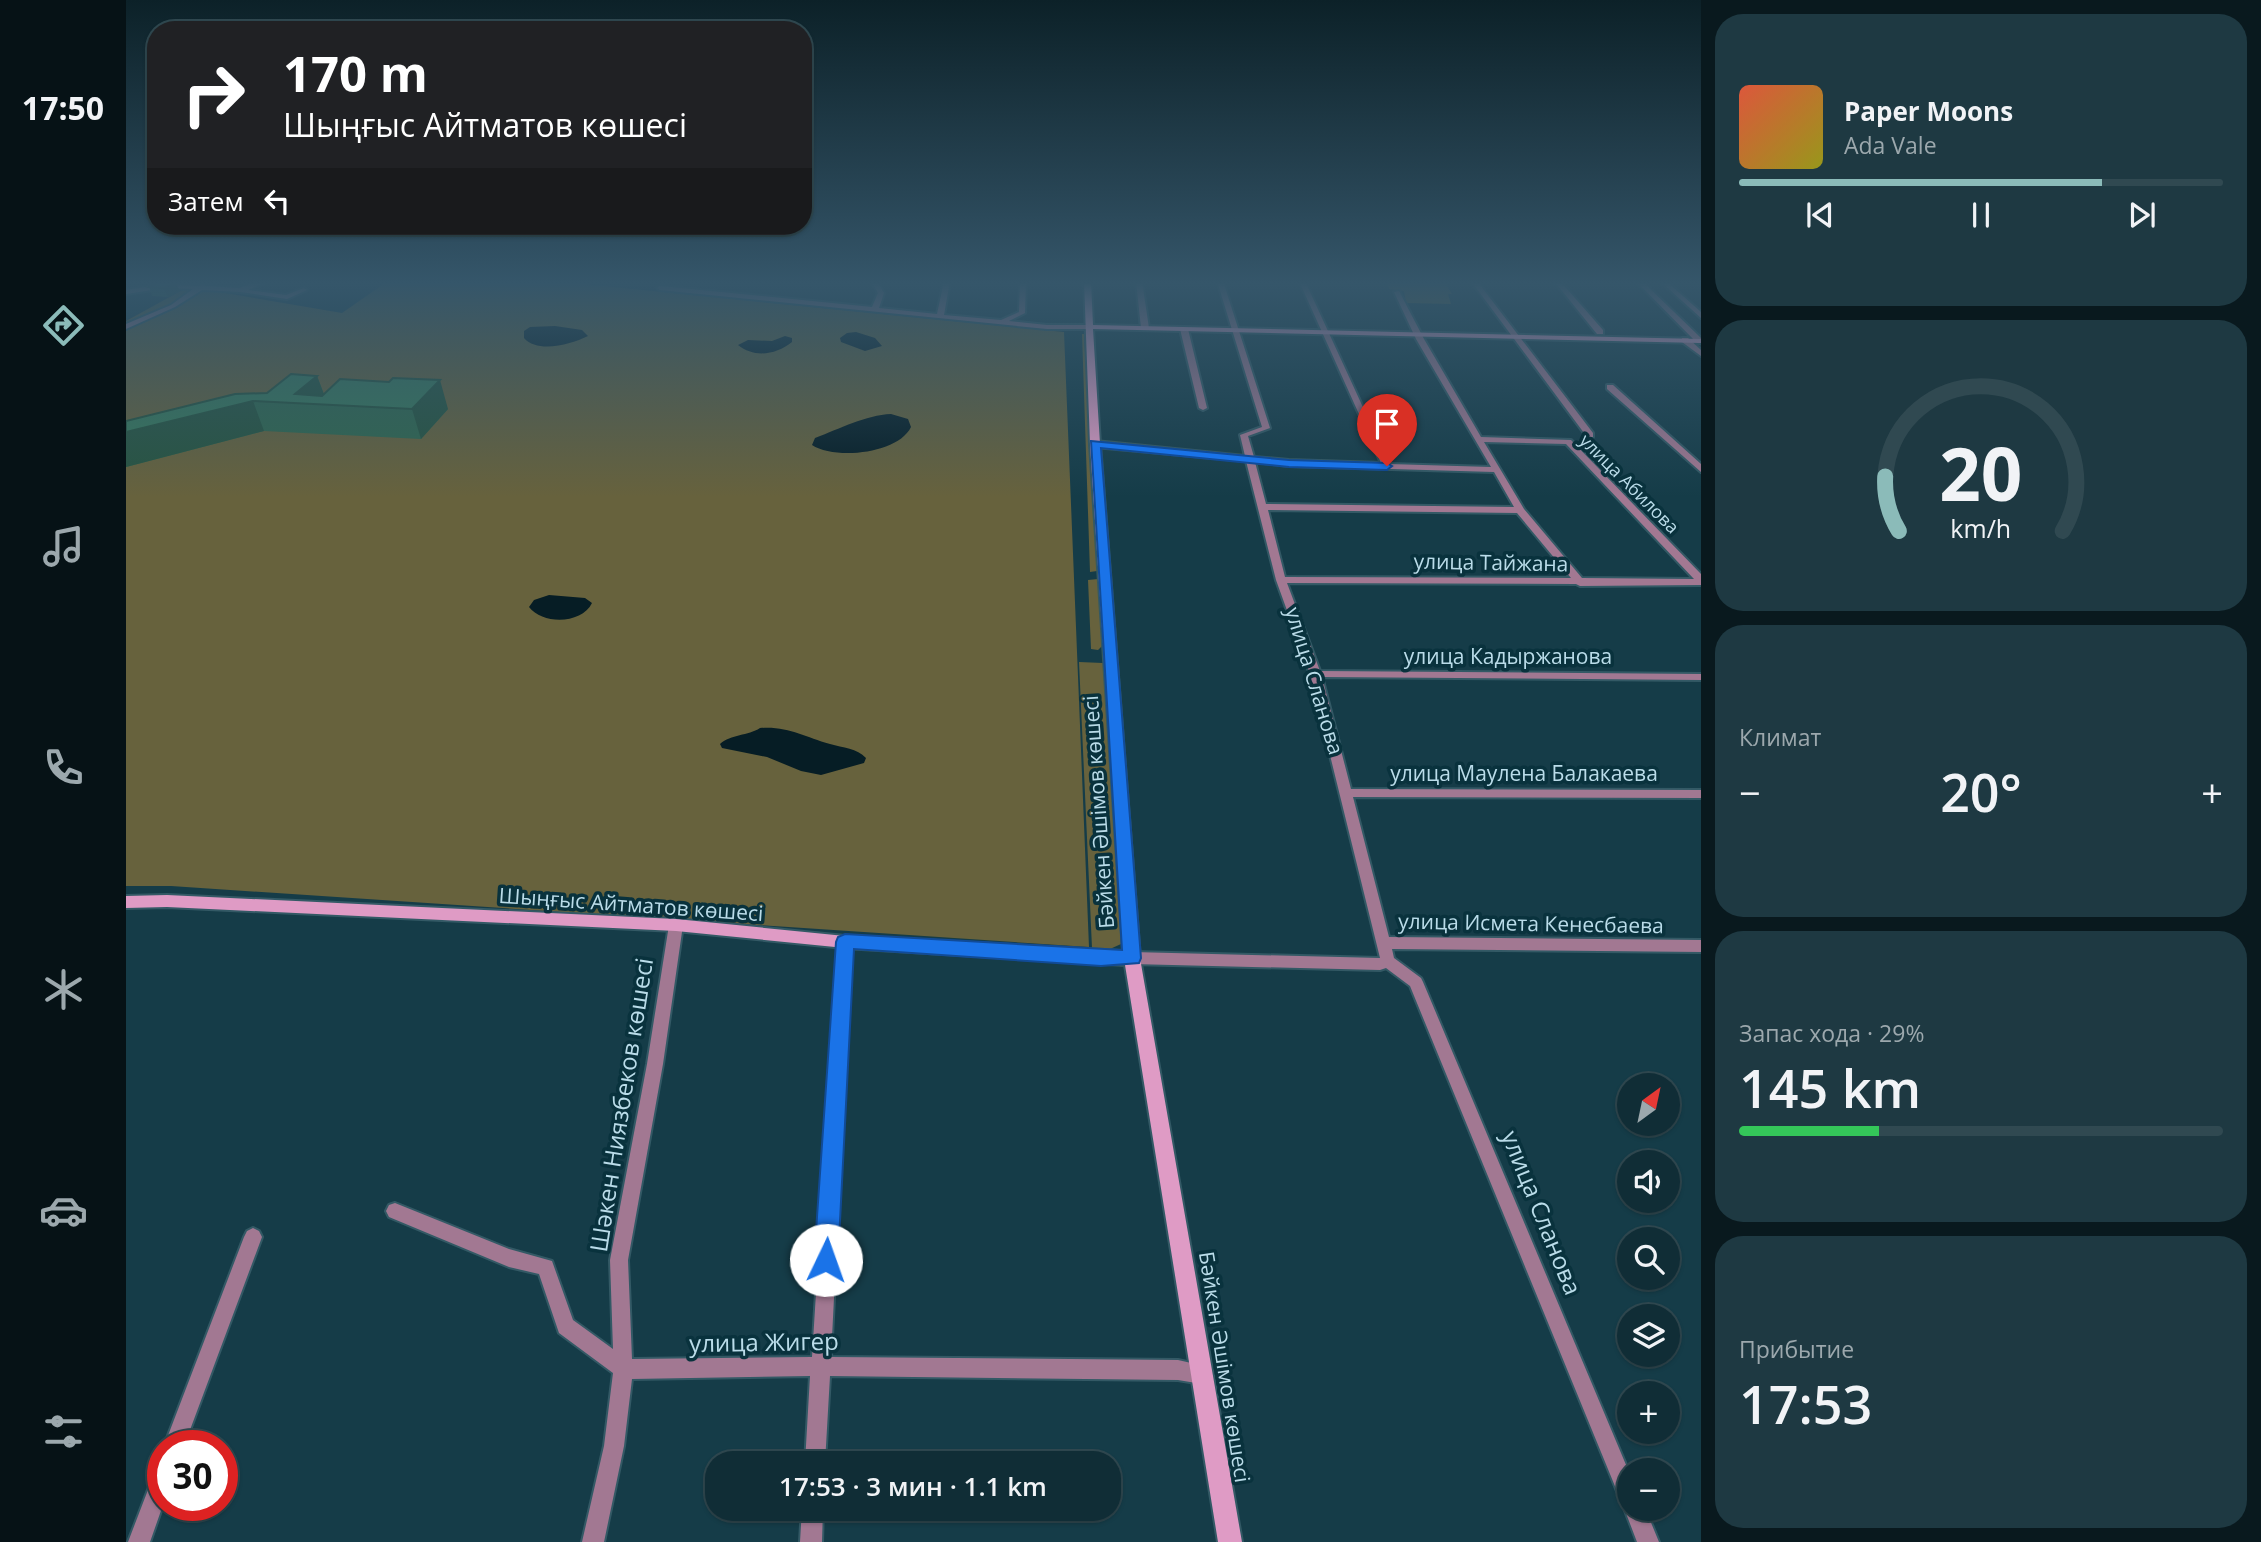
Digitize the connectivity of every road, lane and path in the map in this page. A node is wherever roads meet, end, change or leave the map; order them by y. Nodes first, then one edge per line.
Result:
1 (1090, 352) edge
2 (1190, 353) edge
3 (1241, 353) edge
4 (1335, 353) edge
5 (1429, 353) edge
6 (1526, 353) edge
7 (1610, 387) dead end
8 (1203, 408) dead end
9 (1590, 435) dead end
10 (1480, 439) junction
11 (1095, 444) junction
12 (1249, 460) junction
13 (1387, 466) junction
14 (1701, 469) edge
15 (1497, 470) junction
16 (1261, 507) junction
17 (1520, 510) junction
18 (1281, 580) junction
19 (1701, 581) edge
20 (1580, 583) junction
21 (1315, 674) junction
22 (1701, 677) edge
23 (1348, 793) junction
24 (1701, 794) edge
25 (126, 902) edge
26 (676, 925) junction
27 (845, 942) junction
28 (1383, 943) junction
29 (1701, 947) edge
30 (1132, 958) junction
31 (1388, 961) junction
32 (395, 1211) dead end
33 (253, 1237) dead end
34 (820, 1367) junction
35 (624, 1369) junction
36 (1202, 1374) junction
37 (180, 1430) edge
38 (816, 1451) edge
39 (1617, 1467) edge
40 (147, 1520) edge
41 (812, 1521) edge
42 (1639, 1521) edge
43 (139, 1542) edge
44 (593, 1542) edge
45 (811, 1542) edge
46 (1230, 1542) edge
47 (1648, 1542) edge

1 - 11 main road, Бәйкен Әшімов көшесі
2 - 8 street
3 - 12 street
4 - 13 street
5 - 10 street
6 - 9 street, улица Абилова
7 - 14 street
10 - 15 street
10 - 19 street, улица Абилова
11 - 12 street
11 - 30 main road, Бәйкен Әшімов көшесі
12 - 13 street
12 - 16 street, улица Сланова
13 - 15 street
15 - 17 street
16 - 17 street
16 - 18 street, улица Сланова
17 - 20 street
18 - 20 street, улица Тайжана
18 - 21 street, улица Сланова
19 - 20 street, улица Тайжана
21 - 22 street, улица Кадыржанова
21 - 23 street, улица Сланова
23 - 24 street, улица Маулена Балакаева
23 - 28 street, улица Сланова
25 - 26 main road, Шыңғыс Айтматов көшесі
26 - 27 main road, Шыңғыс Айтматов көшесі
26 - 35 street, Шәкен Ниязбеков көшесі
27 - 30 main road, Шыңғыс Айтматов көшесі
27 - 34 street
28 - 29 street, улица Исмета Кенесбаева
28 - 31 street, улица Исмета Кенесбаева
30 - 31 street, улица Исмета Кенесбаева
30 - 36 main road, Бәйкен Әшімов көшесі
31 - 39 street, улица Сланова
32 - 35 street
33 - 37 street
34 - 35 street, улица Жигер
34 - 36 street, улица Жигер
34 - 38 street
35 - 44 street, Шәкен Ниязбеков көшесі
36 - 46 main road, Бәйкен Әшімов көшесі
40 - 43 street
41 - 45 street
42 - 47 street

